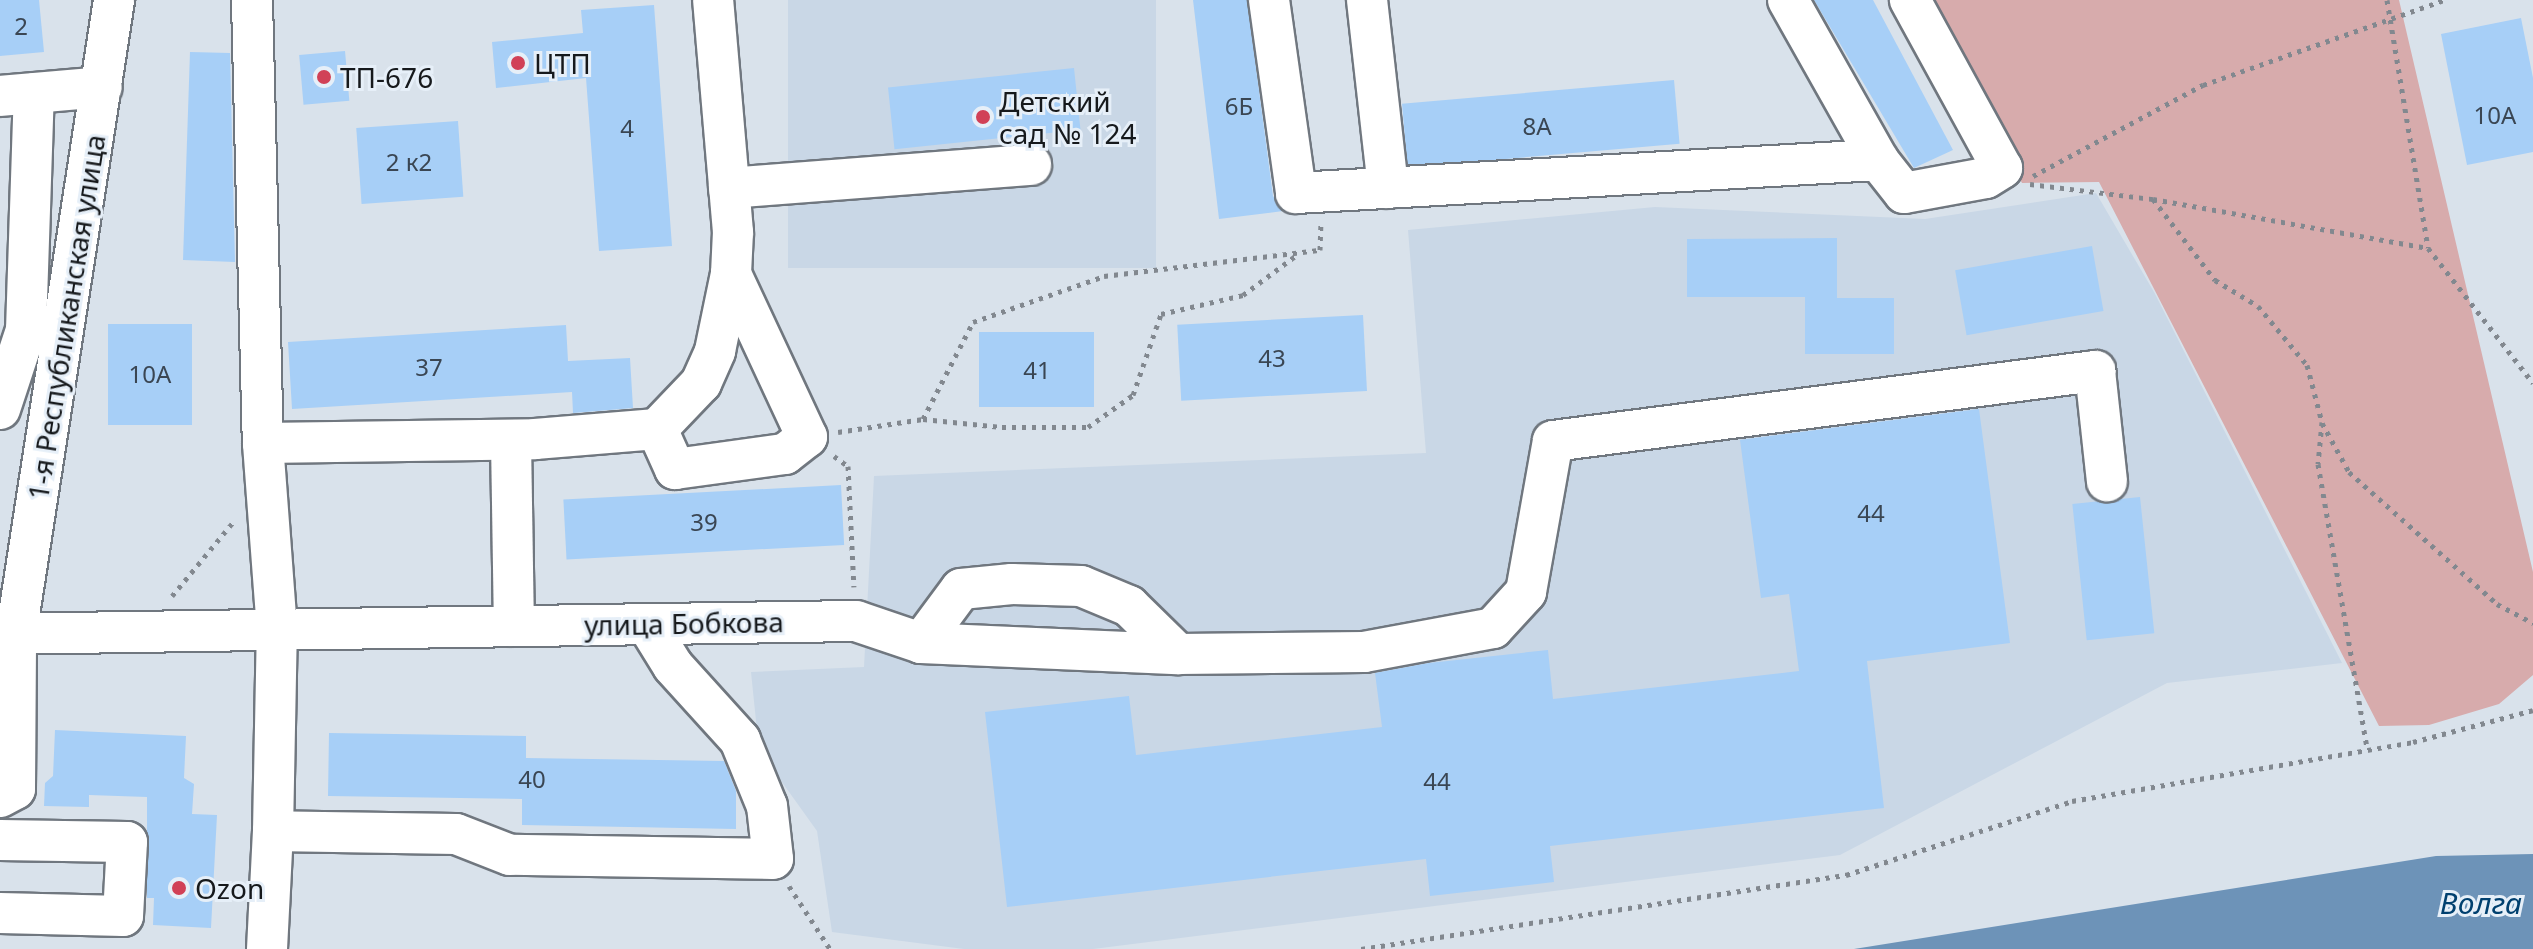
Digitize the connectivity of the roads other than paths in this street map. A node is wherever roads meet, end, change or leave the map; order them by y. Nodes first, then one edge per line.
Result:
1 (114, 0) edge
2 (252, 0) edge
3 (713, 0) edge
4 (1269, 0) edge
5 (1367, 0) edge
6 (1788, 0) edge
7 (1910, 0) edge
8 (102, 87) junction
9 (17, 95) edge
10 (16, 146) edge
11 (1878, 160) junction
12 (1031, 165) dead end
13 (729, 188) junction
14 (1388, 188) junction
15 (731, 274) junction
16 (0, 409) edge
17 (657, 429) junction
18 (511, 440) junction
19 (263, 459) junction
20 (2107, 481) dead end
21 (647, 624) junction
22 (514, 626) junction
23 (277, 630) junction
24 (8, 634) edge
25 (921, 643) junction
26 (1178, 654) junction
27 (0, 797) edge
28 (273, 831) junction
29 (0, 840) edge
30 (0, 913) edge
31 (267, 949) edge

1 - 8 street, 1-я Республиканская улица
2 - 19 street
3 - 13 street
4 - 14 street
5 - 14 street
6 - 11 street
7 - 11 street
8 - 9 street
8 - 24 street, 1-я Республиканская улица
9 - 10 street
10 - 16 street
11 - 14 street
12 - 13 street
13 - 15 street
15 - 17 street
15 - 17 street
17 - 18 street
18 - 19 street
18 - 22 street
19 - 23 street
20 - 26 street, улица Бобкова
21 - 22 street, улица Бобкова
21 - 25 street, улица Бобкова
21 - 28 street
22 - 23 street, улица Бобкова
23 - 24 street, улица Бобкова
23 - 28 street
24 - 27 street, 1-я Республиканская улица
25 - 26 street, улица Бобкова
25 - 26 street
28 - 31 street
29 - 30 street

